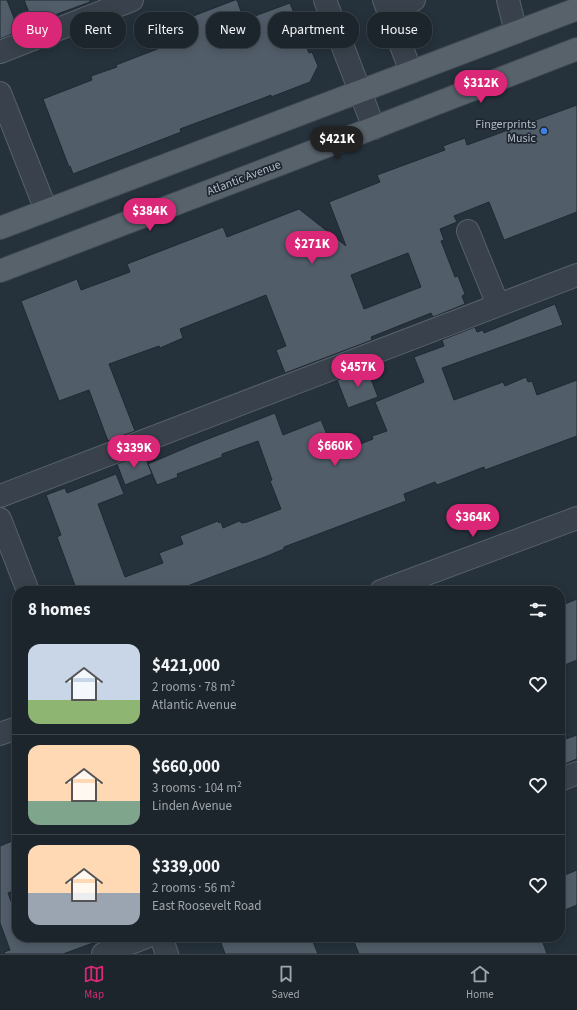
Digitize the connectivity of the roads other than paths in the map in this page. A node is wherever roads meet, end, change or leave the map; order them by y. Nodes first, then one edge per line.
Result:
1 (132, 0) edge
2 (325, 0) edge
3 (414, 0) edge
4 (508, 0) edge
5 (386, 5) edge
6 (577, 9) edge
7 (516, 32) junction
8 (577, 49) edge
9 (0, 52) edge
10 (411, 72) junction
11 (360, 91) junction
12 (1, 100) edge
13 (374, 128) junction
14 (46, 210) junction
15 (0, 228) edge
16 (468, 231) dead end
17 (0, 271) edge
18 (577, 274) edge
19 (498, 305) junction
20 (0, 496) edge
21 (577, 518) edge
22 (0, 519) edge
23 (26, 586) edge
24 (394, 586) edge
25 (12, 730) edge
26 (0, 734) edge
27 (577, 773) edge
28 (565, 778) edge
29 (133, 942) edge
30 (163, 942) edge
31 (103, 954) edge
32 (167, 954) edge

1 - 9 street
2 - 11 street
3 - 5 street
4 - 7 street
5 - 10 street
6 - 7 main road
7 - 10 main road
8 - 13 main road, Atlantic Avenue
10 - 11 main road
11 - 13 street
11 - 14 main road
12 - 14 street
13 - 17 main road, Atlantic Avenue
14 - 15 main road
16 - 19 street
18 - 19 street
19 - 20 street
21 - 24 street
22 - 23 street
25 - 26 street
27 - 28 street
29 - 31 street
30 - 32 street

